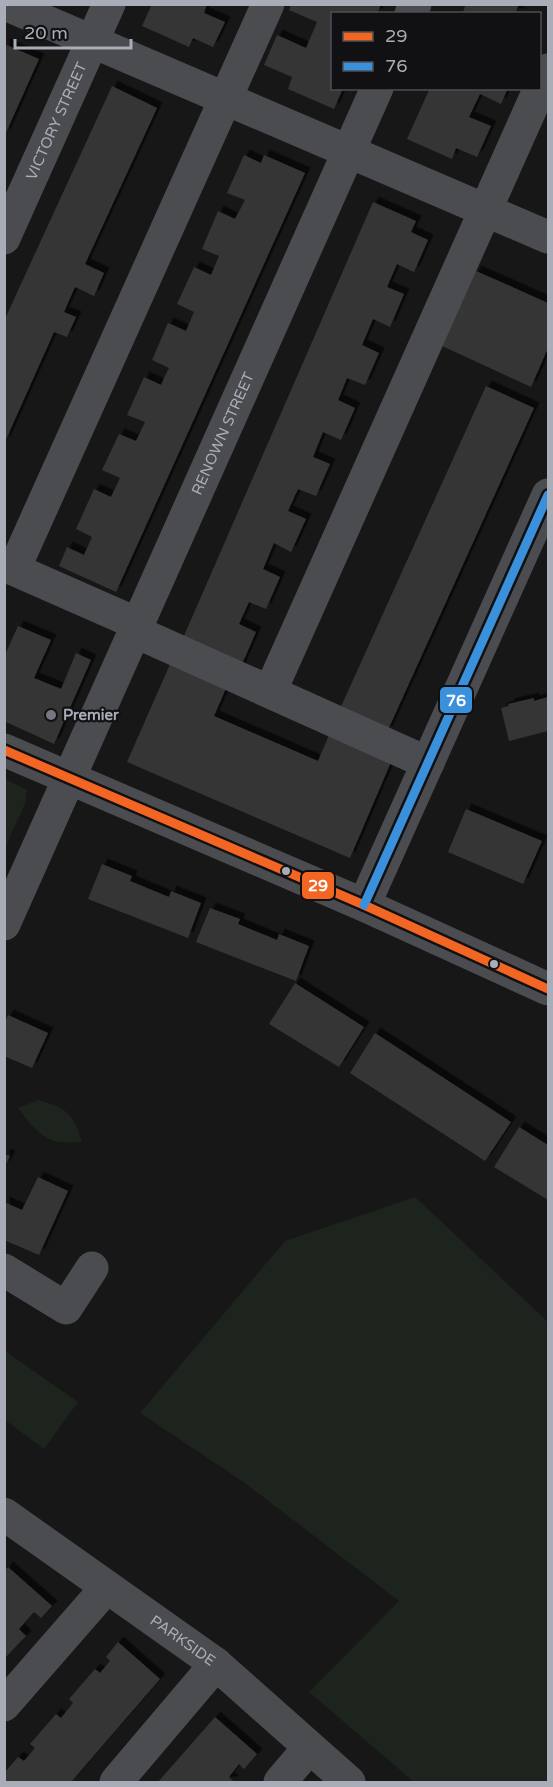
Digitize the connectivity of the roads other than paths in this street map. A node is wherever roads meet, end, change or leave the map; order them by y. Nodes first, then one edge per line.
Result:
1 (5, 4) edge
2 (109, 4) edge
3 (268, 4) edge
4 (93, 41) junction
5 (549, 70) edge
6 (541, 88) edge
7 (376, 90) edge
8 (540, 90) edge
9 (226, 98) junction
10 (349, 151) junction
11 (486, 210) junction
12 (549, 237) edge
13 (4, 238) edge
14 (549, 495) edge
15 (9, 567) edge
16 (136, 628) junction
17 (270, 692) junction
18 (4, 750) edge
19 (428, 763) junction
20 (69, 778) junction
21 (364, 905) junction
22 (4, 924) edge
23 (549, 989) edge
24 (92, 1268) dead end
25 (4, 1270) edge
26 (6, 1519) edge
27 (107, 1587) junction
28 (216, 1664) junction
29 (4, 1705) edge
30 (309, 1748) junction
31 (116, 1782) edge
32 (280, 1782) edge
33 (349, 1782) edge

1 - 4 street
2 - 4 street, VICTORY STREET
3 - 9 street
4 - 9 street
4 - 13 street, VICTORY STREET
5 - 6 street
7 - 10 street, RENOWN STREET
8 - 11 street
9 - 10 street
9 - 15 street
10 - 11 street
10 - 16 street, RENOWN STREET
11 - 12 street
11 - 17 street
14 - 19 street
15 - 16 street
16 - 17 street
16 - 20 street, RENOWN STREET
17 - 19 street
18 - 20 street
19 - 21 street
20 - 21 street
20 - 22 street, RENOWN STREET
21 - 23 street
24 - 25 street
26 - 27 street, PARKSIDE
27 - 28 street, PARKSIDE
27 - 29 street
28 - 30 street, PARKSIDE
28 - 31 street
30 - 32 street
30 - 33 street, PARKSIDE

